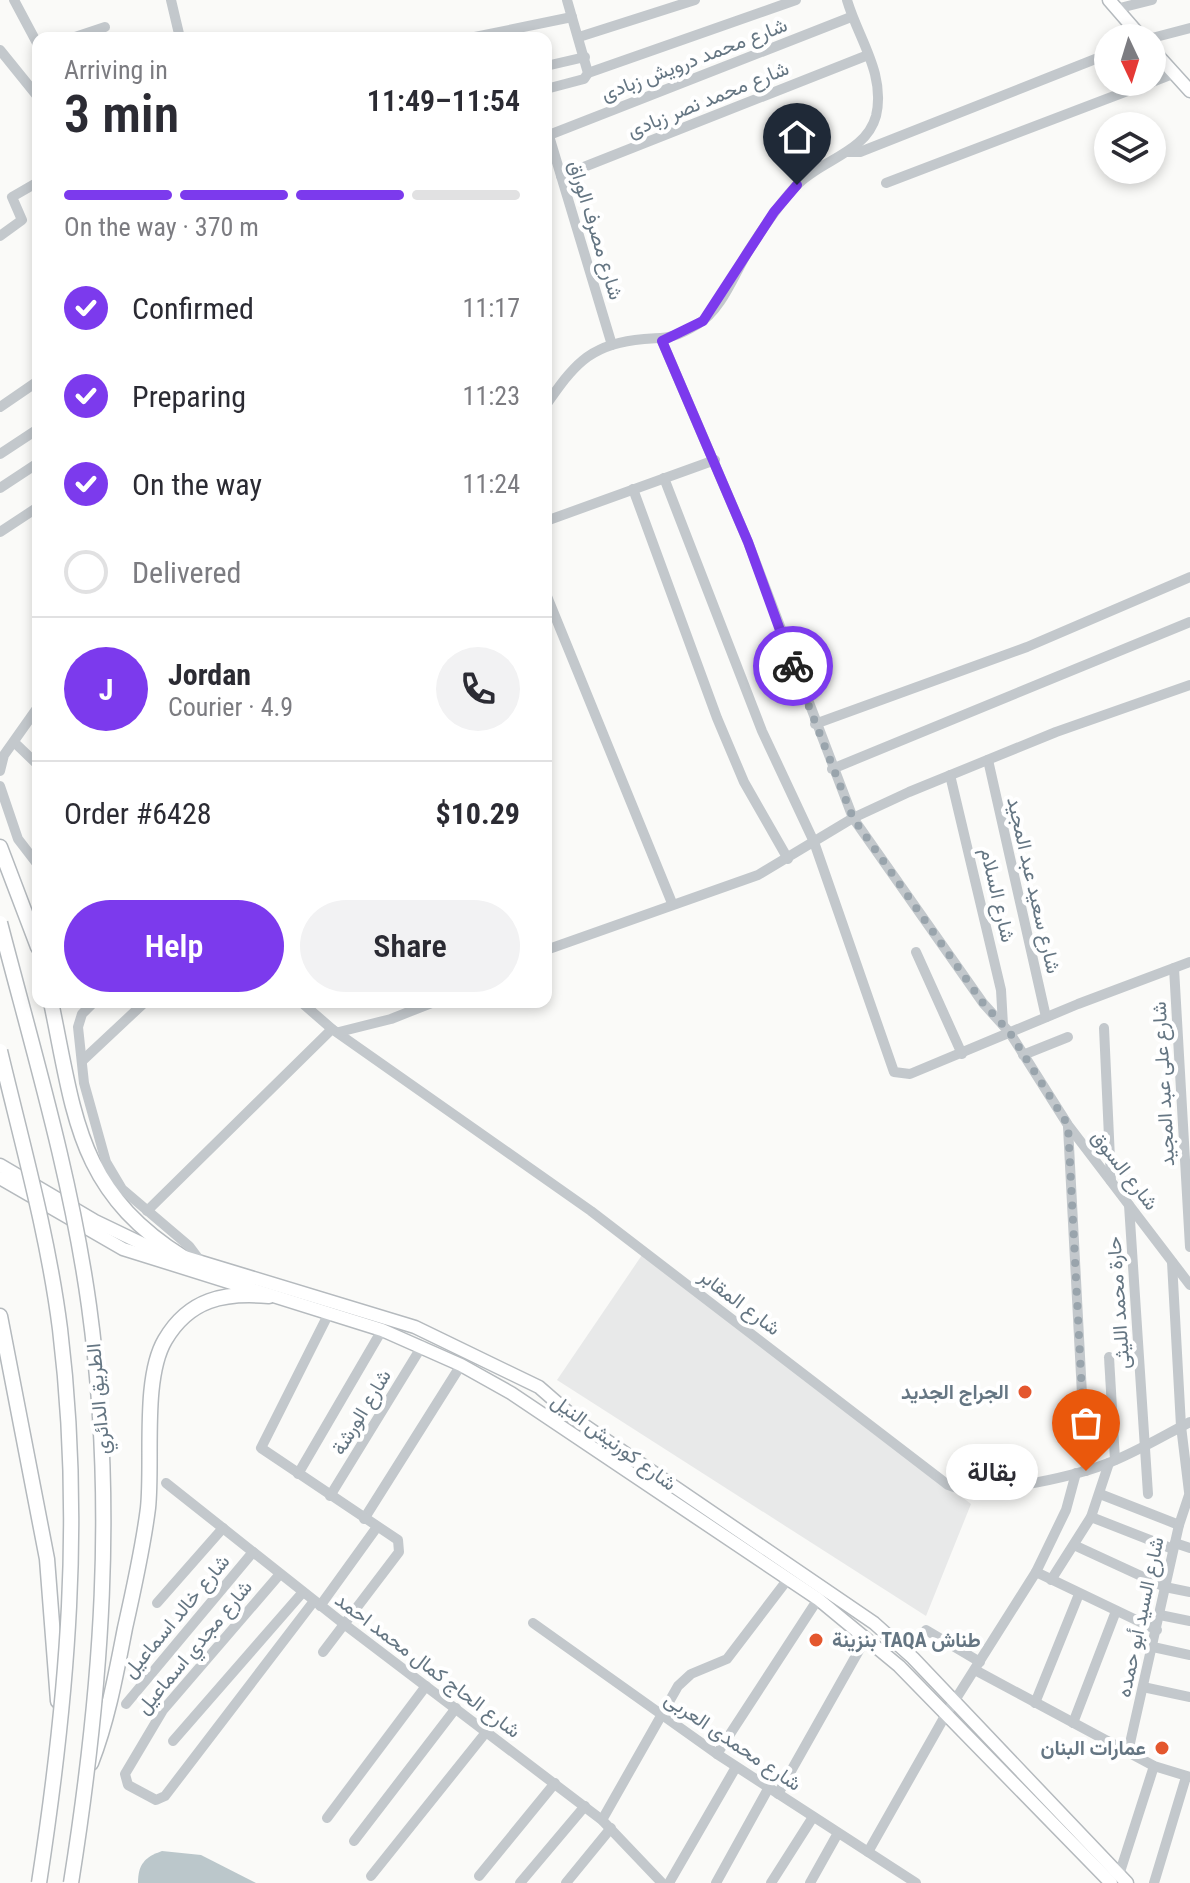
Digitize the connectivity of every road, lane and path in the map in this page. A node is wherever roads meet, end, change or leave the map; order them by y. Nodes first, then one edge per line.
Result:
1 (14, 0) edge
2 (171, 0) edge
3 (567, 0) edge
4 (695, 0) edge
5 (796, 0) edge
6 (847, 0) edge
7 (1152, 0) edge
8 (1112, 5) edge
9 (572, 17) junction
10 (851, 17) junction
11 (1129, 24) edge
12 (105, 27) dead end
13 (1190, 28) edge
14 (90, 32) edge
15 (179, 32) edge
16 (499, 32) edge
17 (32, 34) edge
18 (1166, 34) edge
19 (579, 37) junction
20 (0, 50) edge
21 (868, 55) junction
22 (585, 57) junction
23 (1094, 60) edge
24 (1166, 64) edge
25 (552, 65) edge
26 (588, 73) junction
27 (1175, 73) junction
28 (1166, 77) edge
29 (552, 87) edge
30 (32, 90) edge
31 (1190, 91) edge
32 (1115, 96) edge
33 (552, 129) edge
34 (552, 147) edge
35 (847, 152) junction
36 (561, 176) junction
37 (886, 183) dead end
38 (32, 185) edge
39 (0, 236) edge
40 (662, 341) junction
41 (612, 345) junction
42 (32, 385) edge
43 (552, 397) edge
44 (0, 407) edge
45 (32, 433) edge
46 (0, 454) edge
47 (715, 460) junction
48 (32, 467) edge
49 (664, 478) junction
50 (0, 488) edge
51 (633, 489) junction
52 (32, 511) edge
53 (552, 519) edge
54 (0, 532) edge
55 (1190, 577) edge
56 (552, 609) edge
57 (1190, 622) edge
58 (1190, 685) edge
59 (32, 716) edge
60 (815, 724) junction
61 (0, 739) edge
62 (15, 743) junction
63 (2, 756) edge
64 (32, 759) edge
65 (988, 760) junction
66 (832, 769) junction
67 (0, 771) edge
68 (950, 775) junction
69 (0, 786) edge
70 (853, 818) junction
71 (814, 842) junction
72 (0, 847) edge
73 (32, 857) edge
74 (788, 859) junction
75 (672, 903) junction
76 (0, 923) edge
77 (32, 931) edge
78 (552, 948) edge
79 (916, 952) dead end
80 (1190, 962) edge
81 (1174, 968) junction
82 (52, 1008) edge
83 (89, 1008) edge
84 (139, 1008) edge
85 (308, 1008) edge
86 (419, 1008) edge
87 (1046, 1017) junction
88 (1104, 1028) dead end
89 (1006, 1029) junction
90 (335, 1030) junction
91 (1068, 1037) dead end
92 (0, 1051) edge
93 (962, 1054) junction
94 (1023, 1055) junction
95 (82, 1061) junction
96 (1068, 1125) junction
97 (0, 1165) edge
98 (0, 1178) edge
99 (1111, 1183) junction
100 (1129, 1205) junction
101 (147, 1211) junction
102 (1190, 1247) edge
103 (184, 1258) junction
104 (1172, 1260) junction
105 (202, 1263) junction
106 (1190, 1285) edge
107 (269, 1296) junction
108 (329, 1313) junction
109 (1, 1321) edge
110 (382, 1330) junction
111 (422, 1346) junction
112 (1109, 1357) dead end
113 (461, 1365) junction
114 (522, 1377) junction
115 (511, 1393) junction
116 (1186, 1424) edge
117 (1145, 1445) junction
118 (1112, 1462) junction
119 (1081, 1472) junction
120 (298, 1474) junction
121 (166, 1483) dead end
122 (1190, 1492) edge
123 (1100, 1494) junction
124 (1148, 1494) dead end
125 (330, 1496) junction
126 (1091, 1517) junction
127 (364, 1519) junction
128 (1179, 1525) junction
129 (377, 1527) junction
130 (223, 1528) junction
131 (1076, 1546) junction
132 (1174, 1546) junction
133 (1190, 1548) edge
134 (253, 1552) junction
135 (1036, 1572) junction
136 (280, 1574) junction
137 (788, 1579) junction
138 (1051, 1580) junction
139 (1165, 1587) junction
140 (303, 1592) junction
141 (1190, 1592) edge
142 (1079, 1594) junction
143 (818, 1599) junction
144 (157, 1603) dead end
145 (317, 1603) junction
146 (1116, 1611) junction
147 (1160, 1615) junction
148 (1190, 1621) edge
149 (533, 1623) dead end
150 (344, 1624) junction
151 (926, 1630) dead end
152 (1157, 1630) junction
153 (866, 1638) junction
154 (1153, 1647) junction
155 (323, 1652) dead end
156 (1190, 1655) edge
157 (977, 1666) junction
158 (426, 1686) junction
159 (1143, 1687) junction
160 (1190, 1697) edge
161 (953, 1703) junction
162 (1035, 1703) junction
163 (126, 1704) dead end
164 (456, 1708) junction
165 (661, 1714) junction
166 (945, 1716) junction
167 (1073, 1723) junction
168 (487, 1731) junction
169 (59, 1741) junction
170 (173, 1741) dead end
171 (1128, 1752) junction
172 (717, 1754) junction
173 (1154, 1766) junction
174 (89, 1767) junction
175 (736, 1767) junction
176 (1188, 1777) edge
177 (555, 1783) junction
178 (773, 1792) junction
179 (585, 1806) junction
180 (813, 1817) junction
181 (327, 1818) dead end
182 (606, 1824) junction
183 (838, 1833) junction
184 (354, 1841) dead end
185 (868, 1852) junction
186 (371, 1876) dead end
187 (479, 1876) dead end
188 (1119, 1880) edge
189 (39, 1883) edge
190 (71, 1883) edge
191 (520, 1883) edge
192 (566, 1883) edge
193 (661, 1883) edge
194 (669, 1883) edge
195 (716, 1883) edge
196 (771, 1883) edge
197 (810, 1883) edge
198 (916, 1883) edge
199 (1154, 1883) edge

1 - 17 street
2 - 15 street
3 - 9 street
4 - 19 street
5 - 26 street
6 - 10 street
7 - 8 street
8 - 11 main road
9 - 16 street
9 - 19 street
10 - 21 street
10 - 33 street, شارع محمد درويش زبادى
12 - 14 street
13 - 18 street
19 - 22 street
20 - 30 street
21 - 35 street
21 - 36 street, شارع محمد نصر زبادى
22 - 25 street
22 - 26 street
23 - 35 street
24 - 27 main road
26 - 29 street
27 - 28 street
27 - 31 main road
32 - 37 street
34 - 36 street, شارع مصرف الوراق
35 - 40 street
36 - 41 street, شارع مصرف الوراق
38 - 39 street
40 - 41 street
40 - 47 street, شارع السوق
41 - 43 street
42 - 44 street
45 - 46 street
47 - 49 street
47 - 60 street, شارع السوق
48 - 50 street
49 - 51 street
49 - 71 street
51 - 53 street
51 - 74 street
52 - 54 street
55 - 60 street
56 - 75 street
57 - 66 street
58 - 65 street
59 - 62 street
60 - 66 street, شارع السوق
61 - 63 street
62 - 63 street
62 - 64 street
63 - 67 street
65 - 68 street
65 - 87 street, شارع سعيد عبد المجيد
66 - 70 street, شارع السوق
68 - 70 street
68 - 89 street, شارع السلام
69 - 73 street
70 - 71 street
70 - 89 street, شارع السوق
71 - 74 street
71 - 93 street
72 - 77 highway
74 - 75 street
75 - 78 street
76 - 174 highway, الطريق الدائري, bridge
79 - 93 street
80 - 81 street
81 - 87 street
81 - 102 street, شارع على عبد المجيد
82 - 103 highway
83 - 95 street
84 - 95 street
85 - 90 street, شارع المقابر
86 - 90 street
87 - 89 street
88 - 99 street
89 - 93 street
89 - 94 street, شارع السوق
90 - 101 street
90 - 119 street, شارع المقابر
91 - 94 street
92 - 169 highway, الطريق الدائري, bridge
94 - 96 street, شارع السوق
95 - 101 street
96 - 99 street, شارع السوق
96 - 119 street
97 - 103 main road, شارع كورنيش النيل
98 - 107 main road, شارع كورنيش النيل
99 - 100 street, شارع السوق
100 - 104 street, شارع السوق
100 - 117 street, حارة محمد الليثى
101 - 105 street
103 - 105 main road, شارع كورنيش النيل
104 - 106 street, شارع السوق
104 - 116 street
105 - 114 main road, شارع كورنيش النيل
107 - 108 main road, شارع كورنيش النيل
107 - 174 highway, bridge
108 - 110 main road, شارع كورنيش النيل
108 - 120 street
109 - 169 highway, bridge
110 - 111 main road, شارع كورنيش النيل
110 - 120 street
111 - 113 main road, شارع كورنيش النيل
111 - 125 street, شارع الورشة
112 - 118 street
113 - 115 main road, شارع كورنيش النيل
113 - 127 street
114 - 115 main road
114 - 161 main road, شارع كورنيش النيل
115 - 137 main road, شارع كورنيش النيل
116 - 117 street, شارع المقابر
116 - 122 street
117 - 118 street, شارع المقابر
117 - 124 street, حارة محمد الليثى
118 - 119 street, شارع المقابر
118 - 123 street
119 - 135 street
120 - 125 street
121 - 130 street, شارع الحاج كمال محمد احمد
122 - 128 street, شارع السيد أبو حمده
123 - 126 street
123 - 128 street
125 - 127 street
126 - 131 street
126 - 132 street
127 - 129 street
128 - 132 street, شارع السيد أبو حمده
129 - 145 street
129 - 150 street
130 - 134 street, شارع الحاج كمال محمد احمد
130 - 144 street
131 - 138 street
131 - 139 street
132 - 133 street
132 - 139 street, شارع السيد أبو حمده
134 - 136 street, شارع الحاج كمال محمد احمد
134 - 163 street, شارع خالد اسماعيل
135 - 138 street
135 - 157 street
136 - 140 street, شارع الحاج كمال محمد احمد
136 - 145 street, شارع مجدي اسماعيل
137 - 143 main road, شارع كورنيش النيل
137 - 165 street
138 - 142 street
139 - 141 street
139 - 147 street, شارع السيد أبو حمده
140 - 145 street, شارع الحاج كمال محمد احمد
140 - 170 street
142 - 146 street
142 - 162 street
143 - 153 main road, شارع كورنيش النيل
143 - 172 street
145 - 150 street, شارع الحاج كمال محمد احمد
146 - 152 street
146 - 167 street
147 - 148 street
147 - 152 street, شارع السيد أبو حمده
149 - 165 street, شارع محمدى العربى
150 - 155 street
150 - 158 street, شارع الحاج كمال محمد احمد
151 - 157 street
152 - 154 street, شارع السيد أبو حمده
153 - 166 main road, شارع كورنيش النيل
153 - 178 street
154 - 156 street
154 - 159 street, شارع السيد أبو حمده
157 - 161 street
157 - 162 street
158 - 164 street, شارع الحاج كمال محمد احمد
158 - 181 street
159 - 160 street
159 - 171 street, شارع السيد أبو حمده
161 - 166 street
161 - 188 main road, شارع كورنيش النيل
162 - 167 street
164 - 168 street, شارع الحاج كمال محمد احمد
164 - 184 street
165 - 172 street, شارع محمدى العربى
165 - 182 street
166 - 185 street
166 - 188 main road, شارع كورنيش النيل
167 - 171 street
168 - 177 street, شارع الحاج كمال محمد احمد
168 - 186 street
169 - 189 highway, الطريق الدائري, bridge
171 - 173 street
172 - 175 street, شارع محمدى العربى
173 - 176 street
173 - 188 street
174 - 190 highway, الطريق الدائري, bridge
175 - 178 street, شارع محمدى العربى
175 - 194 street
176 - 199 street
177 - 179 street, شارع الحاج كمال محمد احمد
177 - 187 street
178 - 180 street, شارع محمدى العربى
178 - 195 street
179 - 182 street, شارع الحاج كمال محمد احمد
179 - 191 street
180 - 183 street, شارع محمدى العربى
180 - 196 street
182 - 192 street
182 - 193 street, شارع الحاج كمال محمد احمد
183 - 185 street, شارع محمدى العربى
183 - 197 street
185 - 198 street, شارع محمدى العربى

